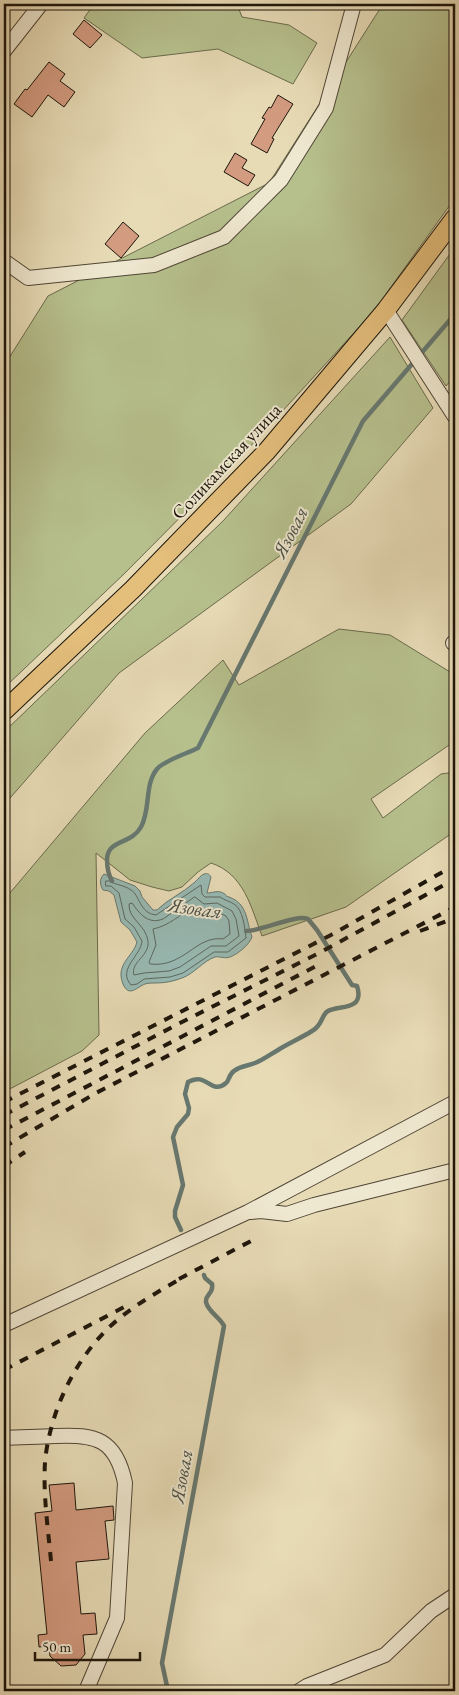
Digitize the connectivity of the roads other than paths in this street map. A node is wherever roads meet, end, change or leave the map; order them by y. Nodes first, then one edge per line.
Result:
1 (41, 4) edge
2 (354, 4) edge
3 (4, 51) edge
4 (455, 218) edge
5 (4, 261) edge
6 (386, 310) junction
7 (455, 417) edge
8 (4, 710) edge
9 (455, 1102) edge
10 (455, 1170) edge
11 (248, 1212) junction
12 (4, 1325) edge
13 (4, 1438) edge
14 (455, 1595) edge
15 (86, 1691) edge
16 (299, 1691) edge

1 - 3 street
2 - 5 street
4 - 6 main road, Соликамская улица
6 - 7 street
6 - 8 main road, Соликамская улица
9 - 11 street
10 - 11 street
11 - 12 street
13 - 15 street
14 - 16 street

